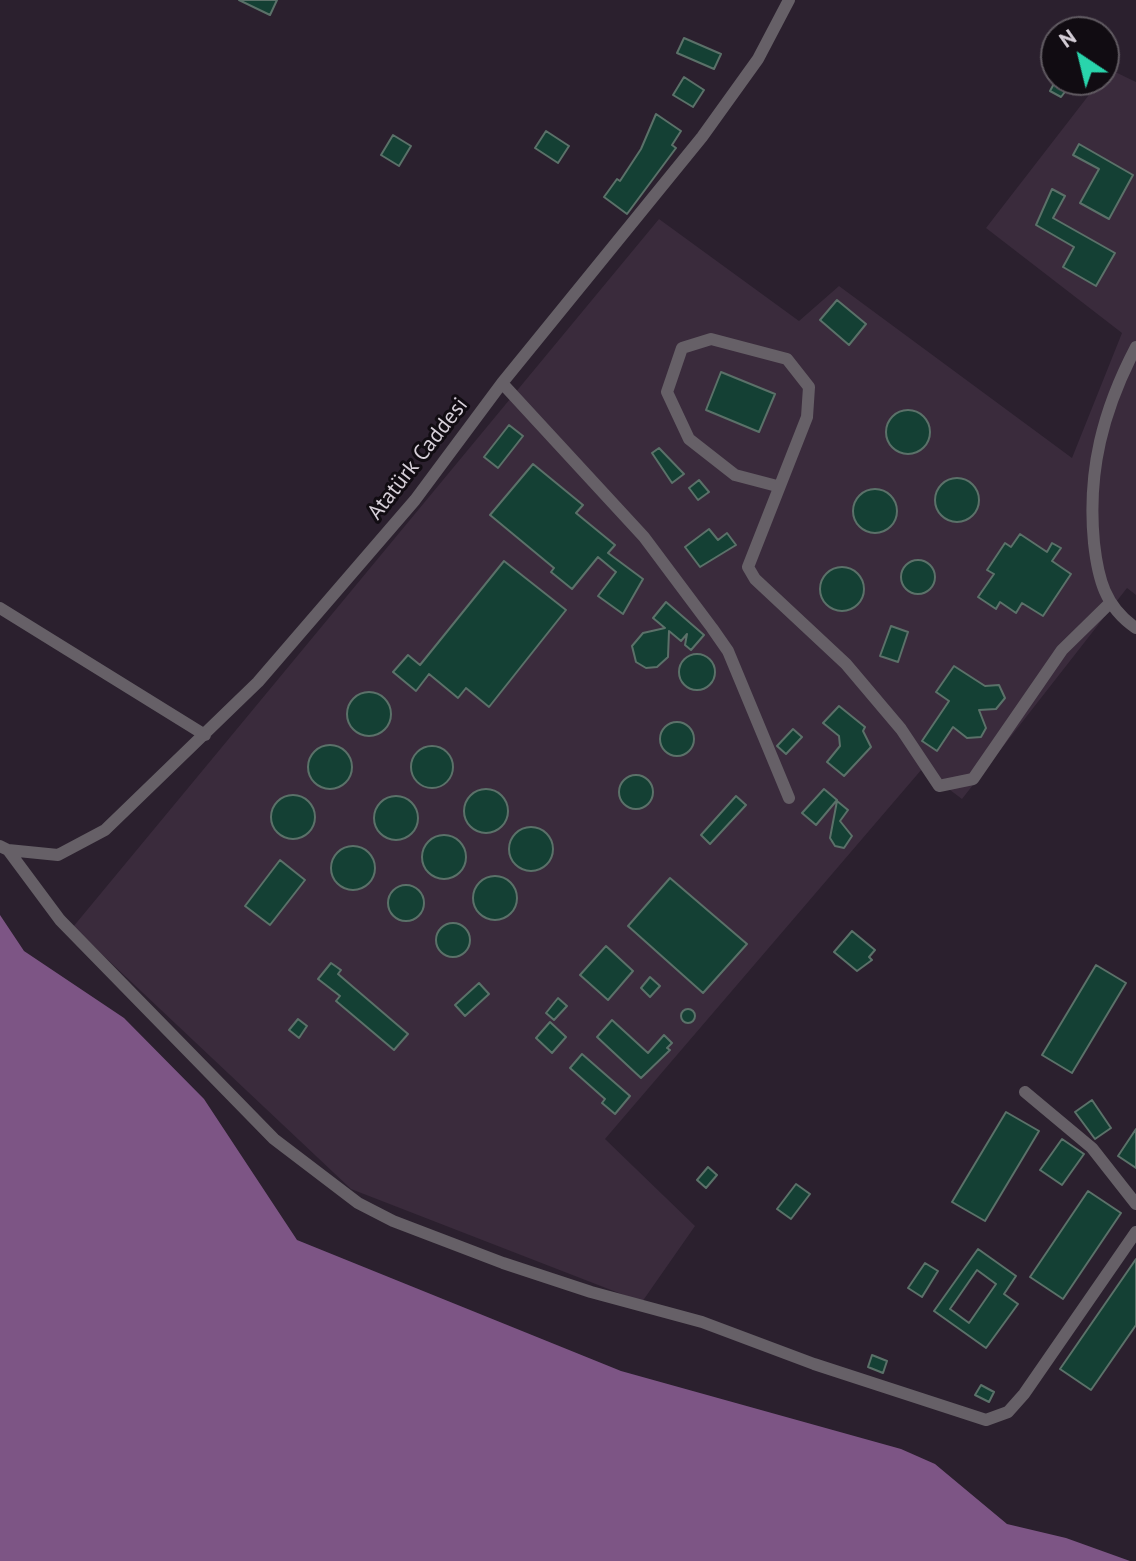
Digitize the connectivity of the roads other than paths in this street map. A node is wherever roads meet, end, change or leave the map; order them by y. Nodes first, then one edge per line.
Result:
1 (789, 0) edge
2 (1136, 347) edge
3 (502, 383) junction
4 (777, 486) junction
5 (1110, 603) junction
6 (0, 608) edge
7 (1136, 628) edge
8 (205, 735) junction
9 (789, 798) dead end
10 (4, 848) edge
11 (1025, 1092) dead end
12 (1136, 1204) edge
13 (1136, 1232) edge

1 - 3 street, Atatürk Caddesi
2 - 5 street
3 - 8 street, Atatürk Caddesi
3 - 9 street
4 - 4 street
4 - 5 street
5 - 7 street
6 - 8 street
8 - 10 street, Atatürk Caddesi
10 - 13 street
11 - 12 street

